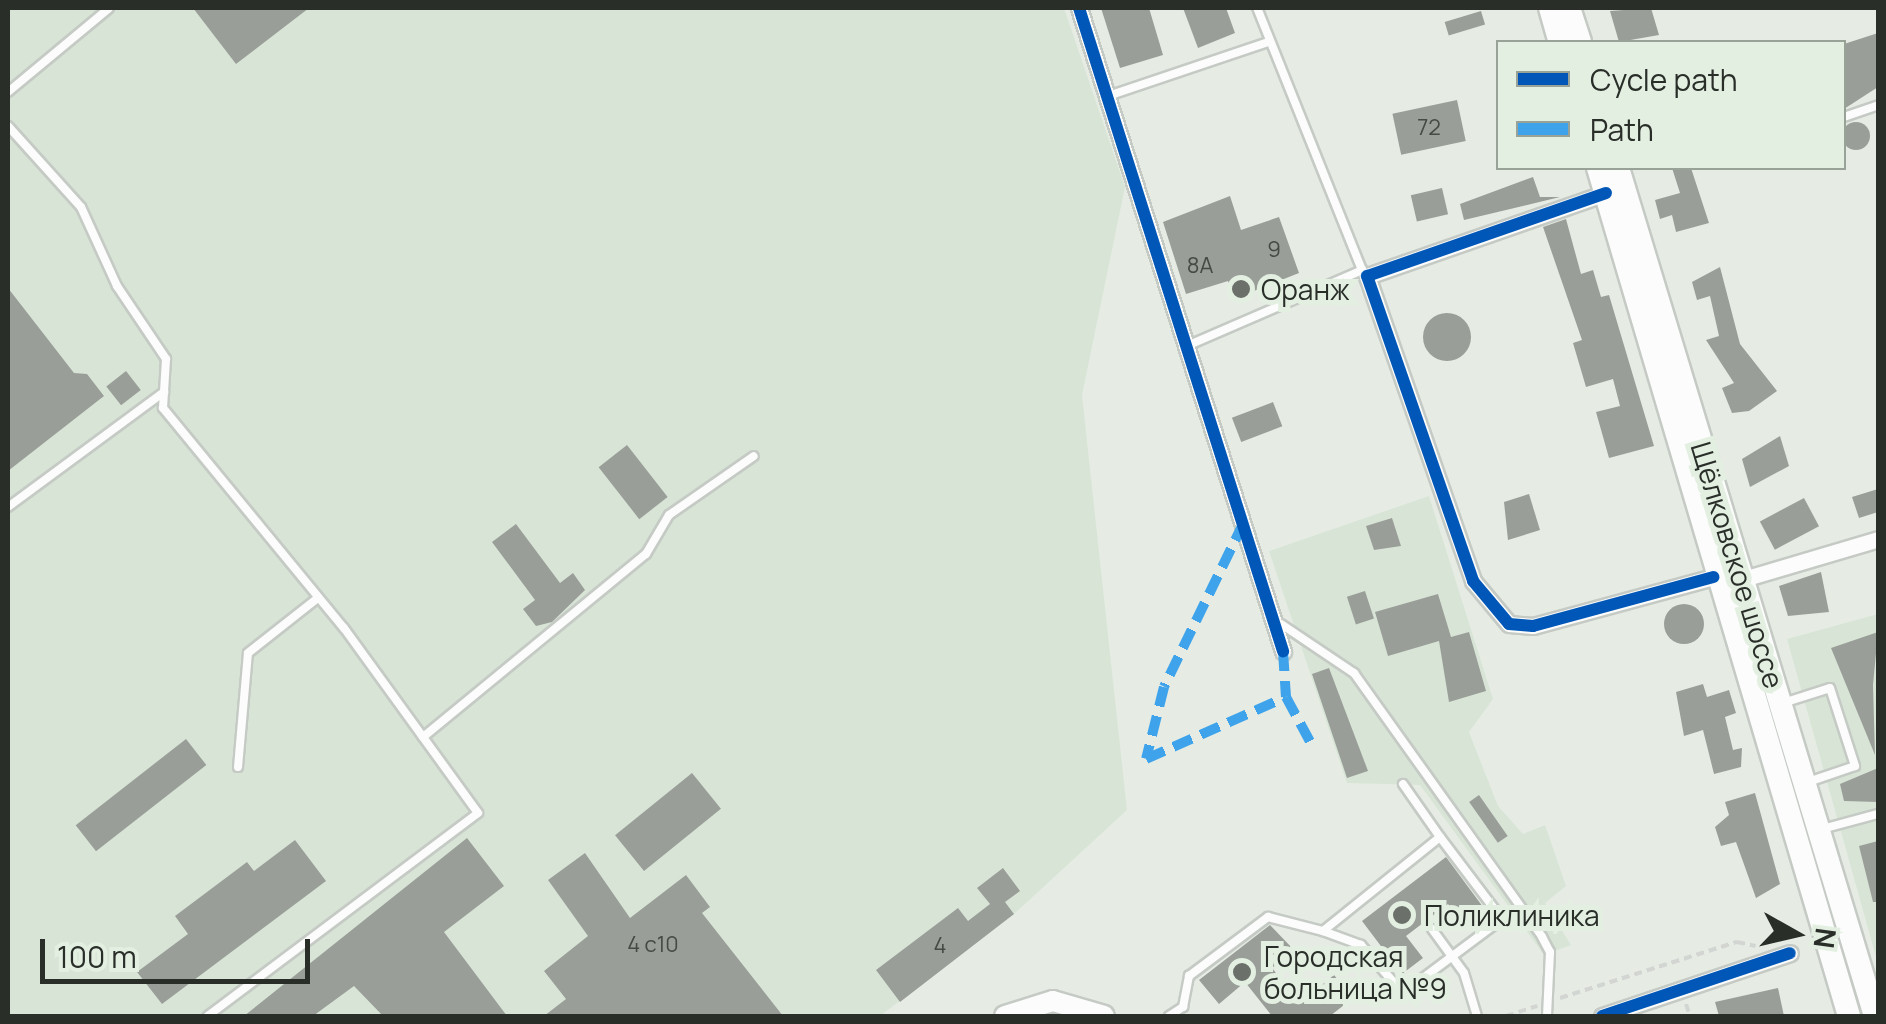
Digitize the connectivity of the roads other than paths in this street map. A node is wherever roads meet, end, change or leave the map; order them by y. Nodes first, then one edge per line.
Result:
1 (109, 8) edge
2 (1080, 8) edge
3 (1256, 8) edge
4 (1550, 8) edge
5 (1570, 8) edge
6 (1559, 40) edge
7 (1579, 40) edge
8 (1268, 42) junction
9 (8, 92) edge
10 (1108, 96) junction
11 (1878, 105) edge
12 (1846, 116) edge
13 (8, 126) edge
14 (1599, 170) edge
15 (1619, 170) edge
16 (1606, 193) junction
17 (1189, 345) junction
18 (164, 392) junction
19 (754, 456) dead end
20 (8, 507) edge
21 (1878, 539) edge
22 (1714, 577) junction
23 (1740, 580) junction
24 (318, 598) junction
25 (1281, 624) junction
26 (1282, 652) dead end
27 (1779, 705) junction
28 (423, 737) junction
29 (238, 767) dead end
30 (1403, 784) dead end
31 (1804, 784) junction
32 (1878, 814) edge
33 (1818, 830) junction
34 (1440, 837) junction
35 (1432, 929) dead end
36 (1323, 930) junction
37 (1790, 954) road end
38 (1454, 959) junction
39 (208, 1016) edge
40 (1005, 1016) edge
41 (1104, 1016) edge
42 (1169, 1016) edge
43 (1477, 1016) edge
44 (1547, 1016) edge
45 (1602, 1016) edge
46 (1849, 1016) edge
47 (1875, 1016) edge

1 - 9 lane
2 - 10 street
3 - 8 lane
4 - 6 main road
5 - 7 main road
8 - 10 lane
8 - 17 lane
10 - 17 street
11 - 12 lane
13 - 18 lane
14 - 16 main road, Щёлковское шоссе
15 - 23 main road, Щёлковское шоссе
16 - 22 main road, Щёлковское шоссе
16 - 22 street
17 - 25 street
18 - 20 lane
18 - 24 lane
19 - 28 lane
21 - 23 street
22 - 46 main road, Щёлковское шоссе
23 - 27 main road, Щёлковское шоссе
24 - 28 lane
24 - 29 lane
25 - 26 street
25 - 44 lane
27 - 31 main road, Щёлковское шоссе
27 - 31 lane
28 - 39 lane
30 - 34 lane
31 - 33 main road, Щёлковское шоссе
32 - 33 lane
33 - 47 main road, Щёлковское шоссе
34 - 36 lane
34 - 38 lane
35 - 38 lane
36 - 38 lane
36 - 42 lane
37 - 45 street
38 - 43 lane
40 - 41 street

